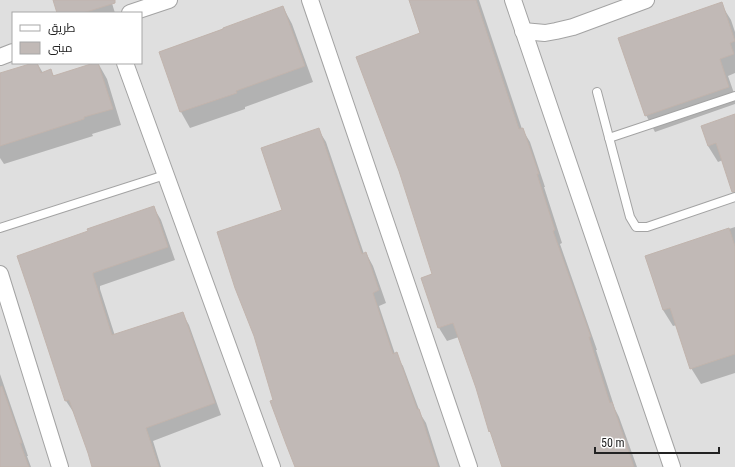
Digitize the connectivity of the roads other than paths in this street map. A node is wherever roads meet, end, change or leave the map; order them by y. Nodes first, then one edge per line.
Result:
1 (169, 0) edge
2 (310, 0) edge
3 (513, 0) edge
4 (646, 0) edge
5 (133, 12) edge
6 (523, 31) junction
7 (12, 52) edge
8 (0, 57) edge
9 (125, 64) edge
10 (597, 92) dead end
11 (735, 96) edge
12 (609, 138) junction
13 (165, 175) junction
14 (735, 197) edge
15 (0, 228) edge
16 (0, 274) edge
17 (60, 467) edge
18 (272, 467) edge
19 (469, 467) edge
20 (672, 467) edge

1 - 5 street
2 - 19 street
3 - 6 street
4 - 6 street
6 - 20 street
7 - 8 street
9 - 13 street
10 - 12 lane
11 - 12 lane
12 - 14 lane
13 - 15 lane
13 - 18 street
16 - 17 street

